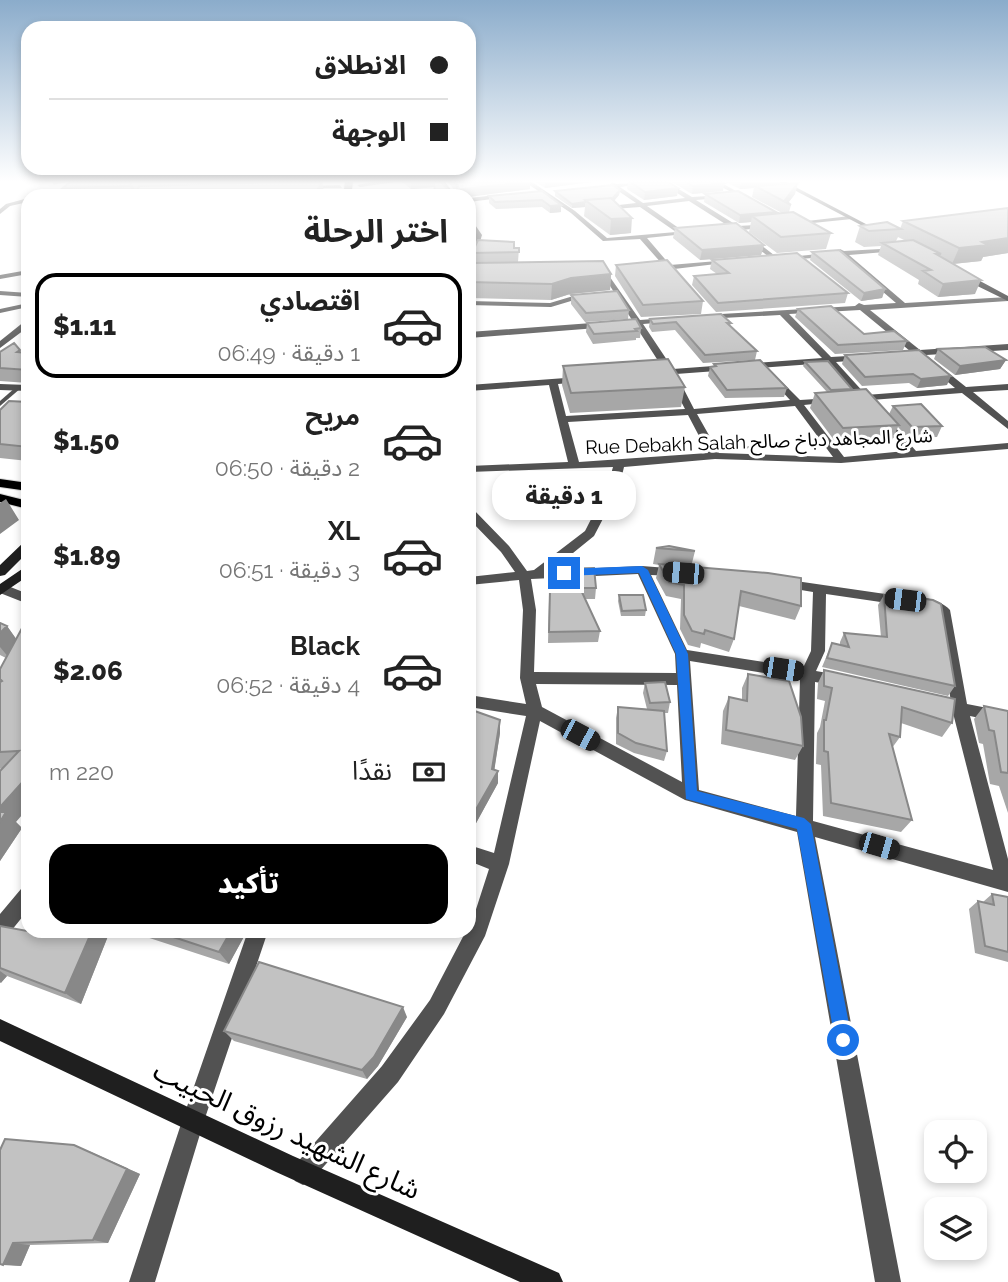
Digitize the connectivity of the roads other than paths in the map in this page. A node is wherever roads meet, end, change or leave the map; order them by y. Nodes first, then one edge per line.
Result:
1 (646, 242) edge
2 (753, 242) edge
3 (897, 242) edge
4 (829, 244) edge
5 (843, 253) junction
6 (797, 257) junction
7 (775, 259) junction
8 (762, 260) edge
9 (735, 262) edge
10 (807, 265) edge
11 (669, 267) junction
12 (643, 269) edge
13 (618, 271) edge
14 (605, 272) junction
15 (593, 273) edge
16 (21, 274) edge
17 (677, 277) edge
18 (0, 278) edge
19 (1008, 291) edge
20 (0, 293) edge
21 (620, 294) junction
22 (21, 295) edge
23 (608, 295) edge
24 (597, 296) edge
25 (21, 298) edge
26 (850, 298) edge
27 (1008, 299) edge
28 (476, 303) edge
29 (902, 304) junction
30 (21, 306) edge
31 (703, 307) edge
32 (861, 307) junction
33 (0, 309) edge
34 (782, 312) junction
35 (699, 317) edge
36 (712, 317) junction
37 (675, 320) edge
38 (638, 323) junction
39 (21, 327) edge
40 (476, 335) edge
41 (4, 338) edge
42 (0, 345) edge
43 (1008, 347) edge
44 (917, 352) junction
45 (905, 353) edge
46 (867, 357) edge
47 (830, 360) junction
48 (761, 363) junction
49 (670, 372) junction
50 (644, 374) edge
51 (592, 379) edge
52 (553, 383) junction
53 (0, 387) edge
54 (1008, 387) edge
55 (21, 388) edge
56 (476, 388) edge
57 (21, 389) edge
58 (963, 389) junction
59 (852, 398) edge
60 (864, 398) junction
61 (840, 399) edge
62 (797, 402) junction
63 (0, 404) edge
64 (691, 412) junction
65 (563, 419) junction
66 (1008, 426) edge
67 (1008, 446) edge
68 (914, 455) junction
69 (715, 456) junction
70 (841, 460) junction
71 (574, 464) junction
72 (619, 464) junction
73 (476, 469) edge
74 (21, 486) edge
75 (1, 488) edge
76 (21, 501) edge
77 (476, 519) edge
78 (21, 552) edge
79 (642, 570) junction
80 (0, 572) edge
81 (21, 574) edge
82 (531, 574) junction
83 (691, 574) edge
84 (476, 580) edge
85 (768, 580) edge
86 (1, 590) edge
87 (820, 590) junction
88 (21, 597) edge
89 (682, 654) junction
90 (808, 673) junction
91 (527, 678) junction
92 (682, 679) junction
93 (859, 685) edge
94 (476, 702) edge
95 (935, 703) edge
96 (960, 709) junction
97 (535, 711) junction
98 (1008, 718) edge
99 (691, 795) junction
100 (804, 824) junction
101 (476, 855) edge
102 (500, 864) junction
103 (1006, 882) edge
104 (21, 904) edge
105 (0, 929) edge
106 (476, 933) edge
107 (256, 938) edge
108 (473, 938) edge
109 (0, 1030) edge
110 (192, 1121) junction
111 (303, 1172) junction
112 (142, 1282) edge
113 (550, 1282) edge
114 (888, 1282) edge

1 - 11 street
2 - 7 street
3 - 5 street
4 - 5 street
5 - 6 street
5 - 29 street
6 - 7 street
6 - 10 street
7 - 8 street
9 - 11 street
11 - 12 street
11 - 17 street
13 - 14 street
14 - 15 street
14 - 21 street
16 - 18 street
19 - 27 street
20 - 22 street
21 - 23 street
21 - 38 street
24 - 28 street
25 - 33 street
26 - 32 street
27 - 29 street
29 - 32 street
30 - 33 street
31 - 36 street
32 - 34 street
32 - 44 street
34 - 36 street
34 - 47 street
35 - 36 street
37 - 38 street
38 - 40 street
38 - 49 street
39 - 41 street
41 - 42 street
43 - 44 street
44 - 45 street
44 - 58 street
46 - 47 street
47 - 48 street
47 - 60 street
48 - 49 street
48 - 62 street
49 - 50 street
49 - 64 street
51 - 52 street
52 - 56 street
52 - 65 street
53 - 55 street
54 - 58 street
57 - 63 lane
58 - 60 street
58 - 66 street
59 - 60 street
60 - 68 street
61 - 62 street
62 - 64 street
62 - 70 street
64 - 65 street
64 - 69 street
65 - 71 street
67 - 68 street, Rue Debakh Salah,شارع المجاهد دباخ صالح
68 - 70 street, Rue Debakh Salah,شارع المجاهد دباخ صالح
69 - 70 street, Rue Debakh Salah,شارع المجاهد دباخ صالح
69 - 72 street, Rue Debakh Salah,شارع المجاهد دباخ صالح
71 - 72 street, Rue Debakh Salah,شارع المجاهد دباخ صالح
71 - 73 street, Rue Debakh Salah,شارع المجاهد دباخ صالح
72 - 82 street
74 - 75 main road
75 - 76 main road
77 - 82 street
78 - 80 street
79 - 82 street
79 - 83 street
79 - 89 street
81 - 86 street
82 - 84 street
82 - 91 street
85 - 87 street
86 - 88 street
87 - 90 street
87 - 96 street
89 - 90 street
89 - 92 street
90 - 93 street
90 - 100 street
91 - 92 street
91 - 97 street
92 - 99 street
94 - 97 street
95 - 96 street
96 - 98 street
96 - 103 street
97 - 99 street
97 - 102 street
99 - 100 street
100 - 103 street
100 - 114 street
101 - 102 street
102 - 106 street
104 - 105 street
107 - 110 street
108 - 111 street
109 - 110 street, شارع الشهيد رزوق الحبيب
110 - 111 street, شارع الشهيد رزوق الحبيب
110 - 112 street
111 - 113 street, شارع الشهيد رزوق الحبيب

